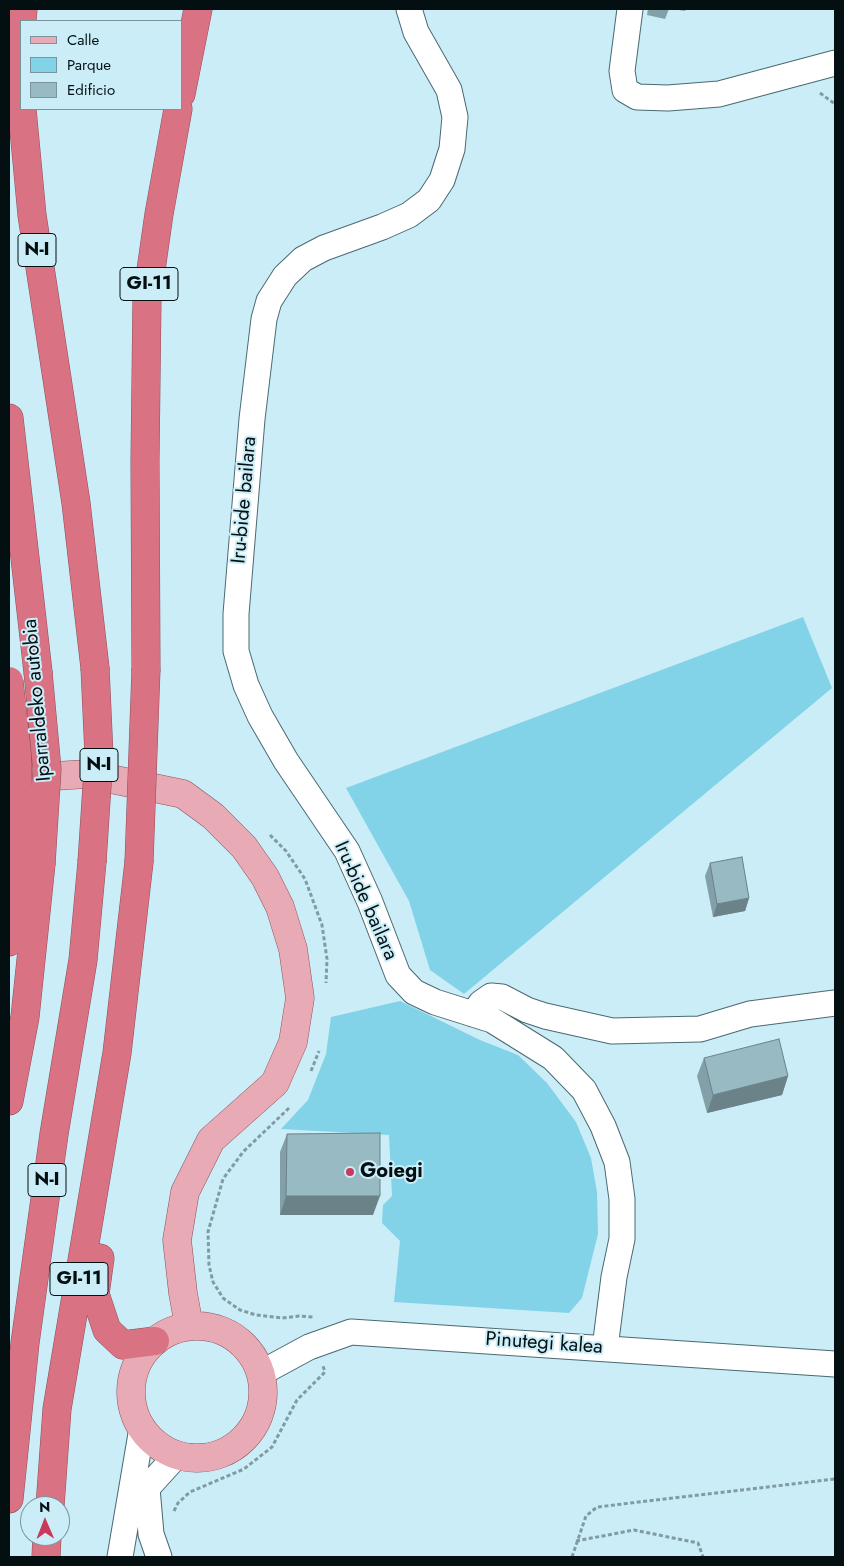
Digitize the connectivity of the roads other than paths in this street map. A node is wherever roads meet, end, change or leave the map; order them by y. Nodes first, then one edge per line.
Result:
1 (198, 9) edge
2 (409, 9) edge
3 (630, 9) edge
4 (20, 49) edge
5 (835, 63) edge
6 (20, 80) edge
7 (182, 89) edge
8 (22, 110) edge
9 (178, 110) edge
10 (9, 418) edge
11 (9, 456) edge
12 (20, 508) junction
13 (9, 681) edge
14 (9, 779) edge
15 (30, 864) junction
16 (9, 942) edge
17 (835, 1003) edge
18 (473, 1014) junction
19 (117, 1053) junction
20 (9, 1101) edge
21 (190, 1326) junction
22 (155, 1341) junction
23 (605, 1348) junction
24 (835, 1364) edge
25 (261, 1373) junction
26 (142, 1428) junction
27 (177, 1455) junction
28 (147, 1488) junction
29 (51, 1496) edge
30 (9, 1499) edge
31 (121, 1557) edge
32 (159, 1557) edge

1 - 7 highway
2 - 18 street, Iru-bide bailara
3 - 5 street
4 - 6 highway
8 - 30 highway, N-I, bridge
9 - 19 highway, GI-11, bridge
10 - 12 highway, Iparraldeko autobia
11 - 12 highway
12 - 15 highway, Iparraldeko autobia, bridge
13 - 15 highway, bridge
14 - 21 main road
15 - 16 highway
15 - 20 highway, Iparraldeko autobia
17 - 18 street
18 - 23 street, Iru-bide bailara
19 - 22 highway
19 - 29 highway, GI-11
21 - 22 main road
21 - 25 main road
22 - 26 main road
23 - 24 street, Pinutegi kalea
23 - 25 street, Pinutegi kalea
25 - 27 main road
26 - 27 main road
26 - 31 street
27 - 28 street
28 - 31 street
28 - 32 street

